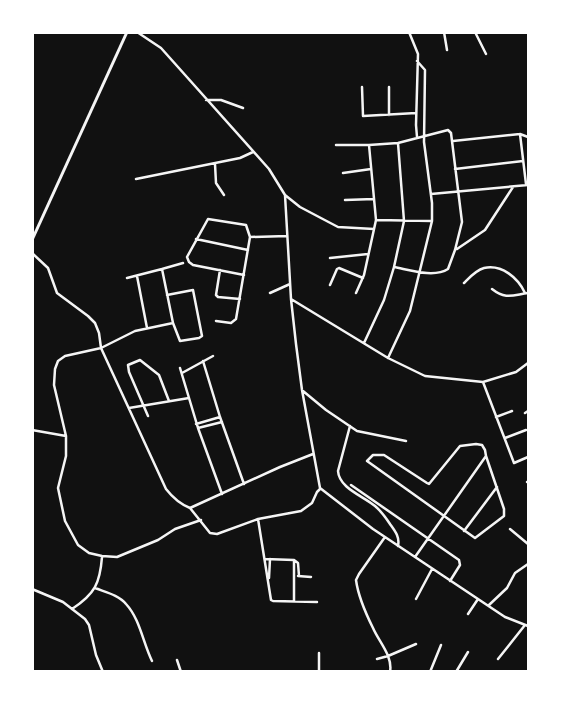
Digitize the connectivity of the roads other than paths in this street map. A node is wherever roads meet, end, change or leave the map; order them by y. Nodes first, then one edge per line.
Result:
1 (127, 32) edge
2 (137, 32) edge
3 (409, 32) edge
4 (444, 32) edge
5 (475, 32) edge
6 (447, 50) dead end
7 (486, 54) dead end
8 (418, 61) junction
9 (362, 87) dead end
10 (389, 87) dead end
11 (206, 100) junction
12 (243, 108) dead end
13 (416, 113) junction
14 (389, 115) junction
15 (520, 134) junction
16 (424, 136) junction
17 (417, 137) junction
18 (528, 137) edge
19 (453, 141) junction
20 (398, 143) junction
21 (336, 145) dead end
22 (369, 145) junction
23 (253, 152) junction
24 (523, 161) junction
25 (215, 164) junction
26 (456, 168) junction
27 (372, 169) junction
28 (343, 173) dead end
29 (136, 178) dead end
30 (527, 184) edge
31 (513, 186) junction
32 (458, 192) junction
33 (430, 194) junction
34 (224, 195) dead end
35 (285, 195) junction
36 (374, 199) junction
37 (345, 200) dead end
38 (376, 220) junction
39 (404, 221) junction
40 (432, 221) junction
41 (374, 229) junction
42 (287, 236) junction
43 (250, 237) junction
44 (196, 239) junction
45 (32, 240) edge
46 (248, 250) junction
47 (456, 250) junction
48 (32, 253) edge
49 (368, 254) junction
50 (330, 258) dead end
51 (182, 263) dead end
52 (394, 266) junction
53 (162, 269) junction
54 (220, 270) junction
55 (420, 272) junction
56 (244, 275) junction
57 (137, 276) junction
58 (127, 278) dead end
59 (363, 278) junction
60 (464, 282) dead end
61 (290, 284) junction
62 (330, 284) dead end
63 (492, 289) dead end
64 (270, 293) dead end
65 (356, 293) dead end
66 (527, 293) edge
67 (167, 295) junction
68 (240, 299) junction
69 (291, 299) junction
70 (216, 320) dead end
71 (173, 323) junction
72 (147, 328) junction
73 (364, 343) junction
74 (100, 348) junction
75 (213, 356) dead end
76 (388, 358) junction
77 (203, 360) junction
78 (528, 364) edge
79 (180, 368) dead end
80 (181, 373) junction
81 (482, 382) junction
82 (302, 390) junction
83 (189, 398) junction
84 (169, 401) junction
85 (144, 406) junction
86 (129, 408) junction
87 (512, 411) dead end
88 (148, 416) dead end
89 (220, 417) junction
90 (496, 417) junction
91 (222, 422) junction
92 (196, 424) junction
93 (350, 426) junction
94 (198, 428) junction
95 (32, 430) edge
96 (526, 430) dead end
97 (66, 436) junction
98 (505, 438) junction
99 (406, 441) dead end
100 (313, 454) junction
101 (486, 456) junction
102 (528, 457) edge
103 (244, 484) junction
104 (351, 485) dead end
105 (497, 487) junction
106 (320, 488) junction
107 (222, 494) junction
108 (190, 508) junction
109 (444, 516) junction
110 (258, 519) junction
111 (201, 520) junction
112 (510, 529) dead end
113 (464, 531) junction
114 (385, 537) junction
115 (428, 539) junction
116 (528, 544) edge
117 (398, 546) junction
118 (102, 556) junction
119 (415, 557) junction
120 (265, 559) junction
121 (270, 559) junction
122 (294, 560) junction
123 (528, 564) edge
124 (432, 569) junction
125 (295, 576) junction
126 (299, 576) junction
127 (311, 577) dead end
128 (450, 581) junction
129 (268, 585) junction
130 (95, 588) junction
131 (32, 589) edge
132 (416, 599) dead end
133 (478, 599) junction
134 (294, 601) junction
135 (317, 602) dead end
136 (488, 606) junction
137 (72, 609) junction
138 (468, 614) dead end
139 (527, 625) edge
140 (416, 644) dead end
141 (441, 645) dead end
142 (468, 652) dead end
143 (319, 653) dead end
144 (388, 656) junction
145 (376, 659) dead end
146 (498, 659) dead end
147 (177, 660) dead end
148 (152, 661) dead end
149 (103, 672) edge
150 (181, 672) edge
151 (319, 672) edge
152 (390, 672) edge
153 (430, 672) edge
154 (456, 672) edge

1 - 45 main road
2 - 11 street
3 - 8 street
4 - 6 street
5 - 7 street
8 - 13 street
8 - 16 street
9 - 14 street
10 - 14 street
11 - 12 street
11 - 23 street
13 - 14 street
13 - 17 street
15 - 18 street
15 - 19 street
15 - 24 street
16 - 17 street
16 - 19 street
16 - 33 street
17 - 20 street
19 - 26 street
20 - 22 street
20 - 39 street
21 - 22 street
22 - 27 street
23 - 25 street
23 - 35 street
24 - 26 street
24 - 30 street
25 - 29 street
25 - 34 street
26 - 32 street
27 - 28 street
27 - 36 street
30 - 31 street
31 - 32 street
31 - 47 street
32 - 33 street
32 - 47 street
33 - 40 street
35 - 41 street
35 - 42 street
36 - 37 street
36 - 38 street
38 - 39 street
38 - 41 street
39 - 40 street
39 - 52 street
40 - 55 street
41 - 49 street
42 - 43 street
42 - 61 street
43 - 44 street
43 - 46 street
44 - 46 street
44 - 54 street
46 - 56 street
47 - 55 street
48 - 74 street
49 - 50 street
49 - 59 street
51 - 53 street
52 - 55 street
52 - 73 street
53 - 57 street
53 - 67 street
54 - 56 street
54 - 68 street
55 - 76 street
56 - 68 street
57 - 58 street
57 - 72 street
59 - 62 street
59 - 65 street
60 - 66 street
61 - 64 street
61 - 69 street
63 - 66 street
67 - 71 street
67 - 71 street
68 - 70 street
69 - 73 street
69 - 82 street
71 - 72 street
72 - 74 street
73 - 76 street
74 - 86 street
74 - 97 street
75 - 77 street
76 - 81 street
77 - 80 street
77 - 89 street
78 - 81 street
79 - 80 street
80 - 83 street
81 - 90 street
82 - 93 street
82 - 100 street
83 - 84 street
83 - 92 street
84 - 85 street
84 - 85 street
85 - 86 street
85 - 88 street
86 - 108 street
87 - 90 street
89 - 91 street
89 - 92 street
90 - 98 street
91 - 94 street
91 - 103 street
92 - 94 street
93 - 99 street
93 - 117 street
94 - 107 street
95 - 97 street
96 - 98 street
97 - 118 street
98 - 102 street
100 - 103 street
100 - 106 street
101 - 105 street
101 - 109 street
101 - 109 street
103 - 107 street
104 - 115 street
105 - 113 street
105 - 113 street
106 - 110 street
106 - 114 street
107 - 108 street
108 - 111 street
109 - 113 street
109 - 115 street
110 - 111 street
110 - 120 street
111 - 118 street
112 - 116 street
114 - 117 street
114 - 144 street
115 - 119 street
115 - 128 street
117 - 119 street
118 - 130 street
119 - 124 street
120 - 121 street
120 - 129 street
121 - 122 street
121 - 129 street
122 - 125 street
122 - 126 street
123 - 136 street
124 - 128 street
124 - 132 street
125 - 126 street
125 - 134 street
126 - 127 street
128 - 133 street
129 - 134 street
130 - 137 street
130 - 148 street
131 - 137 street
133 - 136 street
133 - 138 street
134 - 135 street
136 - 139 street
137 - 149 street
139 - 146 street
140 - 144 street
141 - 153 street
142 - 154 street
143 - 151 street
144 - 145 street
144 - 152 street
147 - 150 street

